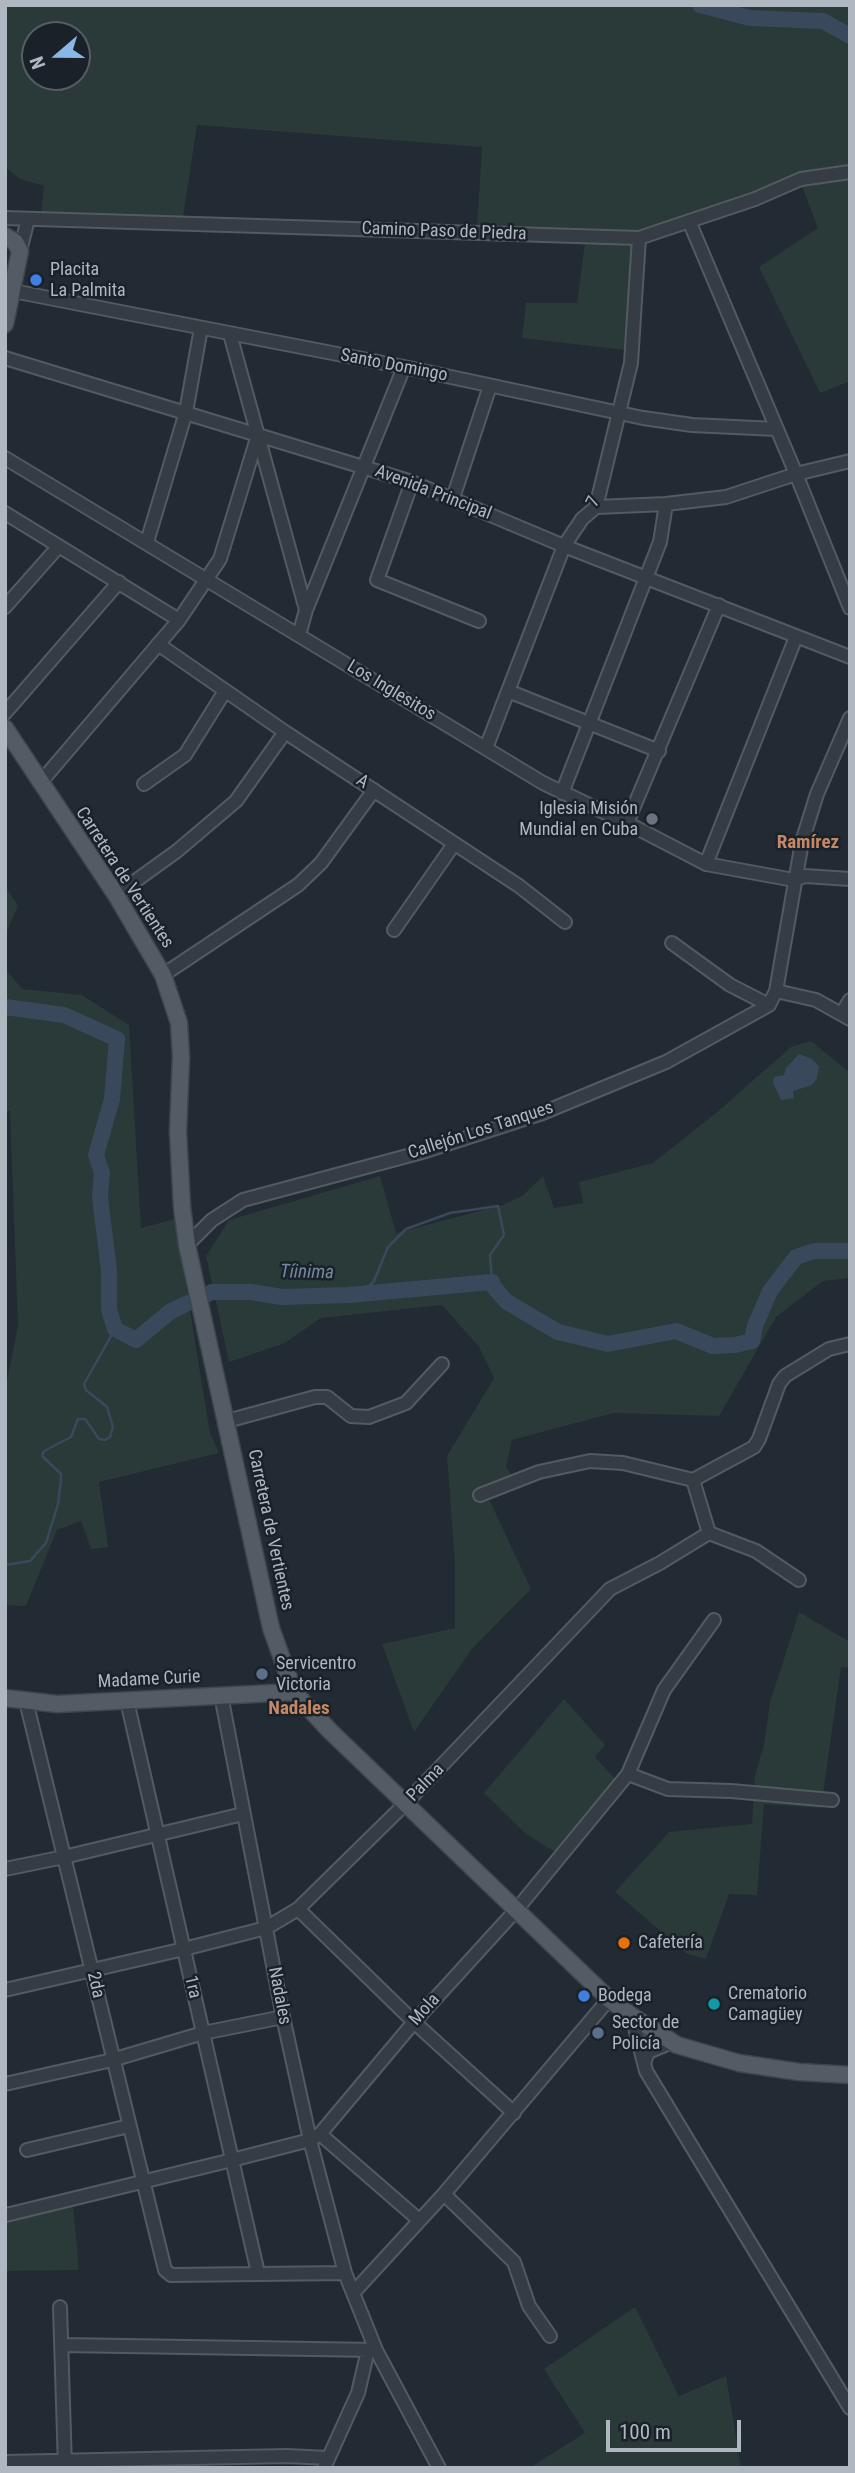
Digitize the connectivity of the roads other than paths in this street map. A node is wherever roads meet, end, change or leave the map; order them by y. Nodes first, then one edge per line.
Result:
1 (850, 172) edge
2 (5, 218) edge
3 (28, 219) junction
4 (689, 221) junction
5 (5, 236) edge
6 (639, 238) junction
7 (20, 251) junction
8 (13, 290) junction
9 (5, 324) edge
10 (201, 328) junction
11 (230, 334) junction
12 (5, 358) edge
13 (404, 367) junction
14 (490, 386) junction
15 (186, 412) junction
16 (619, 412) junction
17 (776, 429) junction
18 (258, 435) junction
19 (5, 458) edge
20 (850, 461) edge
21 (365, 467) junction
22 (796, 474) junction
23 (412, 482) junction
24 (453, 498) junction
25 (666, 504) junction
26 (596, 507) junction
27 (5, 513) edge
28 (147, 542) junction
29 (564, 545) junction
30 (59, 546) junction
31 (646, 576) junction
32 (208, 579) junction
33 (119, 582) junction
34 (719, 605) junction
35 (5, 607) edge
36 (850, 608) edge
37 (306, 610) junction
38 (179, 620) junction
39 (479, 621) dead end
40 (299, 635) junction
41 (796, 637) junction
42 (159, 644) junction
43 (850, 657) edge
44 (225, 691) junction
45 (508, 691) junction
46 (5, 713) edge
47 (850, 718) edge
48 (589, 722) junction
49 (5, 728) edge
50 (285, 732) junction
51 (486, 748) junction
52 (659, 751) junction
53 (40, 783) junction
54 (144, 784) dead end
55 (374, 790) junction
56 (562, 793) junction
57 (628, 823) junction
58 (454, 844) junction
59 (706, 864) junction
60 (850, 879) edge
61 (794, 880) junction
62 (116, 895) junction
63 (565, 922) dead end
64 (394, 930) dead end
65 (672, 943) dead end
66 (163, 975) junction
67 (772, 998) junction
68 (850, 1000) edge
69 (846, 1016) edge
70 (187, 1245) junction
71 (850, 1344) edge
72 (442, 1364) dead end
73 (227, 1421) junction
74 (693, 1480) junction
75 (480, 1495) dead end
76 (709, 1532) junction
77 (799, 1580) dead end
78 (714, 1620) dead end
79 (294, 1692) junction
80 (221, 1695) junction
81 (5, 1698) edge
82 (26, 1701) junction
83 (127, 1701) junction
84 (628, 1774) junction
85 (832, 1800) dead end
86 (406, 1804) junction
87 (243, 1814) junction
88 (158, 1836) junction
89 (64, 1857) junction
90 (5, 1869) edge
91 (298, 1909) junction
92 (517, 1909) junction
93 (266, 1928) junction
94 (184, 1949) junction
95 (92, 1970) junction
96 (5, 1990) edge
97 (609, 1999) junction
98 (632, 2016) junction
99 (283, 2017) junction
100 (414, 2022) junction
101 (203, 2034) junction
102 (672, 2042) junction
103 (112, 2060) junction
104 (644, 2063) junction
105 (850, 2075) edge
106 (5, 2084) edge
107 (514, 2113) junction
108 (129, 2126) junction
109 (315, 2137) junction
110 (27, 2150) dead end
111 (232, 2160) junction
112 (144, 2182) junction
113 (443, 2194) junction
114 (6, 2215) edge
115 (419, 2220) junction
116 (258, 2273) junction
117 (345, 2273) junction
118 (354, 2292) junction
119 (60, 2307) dead end
120 (550, 2336) dead end
121 (62, 2345) junction
122 (372, 2350) junction
123 (850, 2408) edge
124 (5, 2462) edge
125 (326, 2463) edge
126 (65, 2465) edge
127 (439, 2468) edge

1 - 4 street, Camino Paso de Piedra
2 - 3 street, Camino Paso de Piedra
3 - 6 street, Camino Paso de Piedra
3 - 7 street
4 - 6 street, Camino Paso de Piedra
4 - 17 street
5 - 7 main road
6 - 16 street, 7
7 - 8 main road
8 - 9 main road
8 - 10 street, Santo Domingo
10 - 11 street, Santo Domingo
10 - 15 street
11 - 13 street, Santo Domingo
11 - 18 street
12 - 15 street, Avenida Principal
13 - 14 street, Santo Domingo
13 - 21 street
14 - 16 street, Santo Domingo
14 - 24 street
15 - 18 street, Avenida Principal
15 - 28 street
16 - 17 street, Santo Domingo
16 - 26 street, 7
17 - 22 street
18 - 21 street, Avenida Principal
18 - 32 street
18 - 37 street
19 - 28 street, Los Inglesitos
20 - 22 street
21 - 23 street, Avenida Principal
21 - 37 street
22 - 25 street
22 - 36 street
23 - 24 street, Avenida Principal
23 - 39 street
24 - 29 street, Avenida Principal
25 - 26 street
25 - 31 street
26 - 29 street, 7
27 - 30 street
28 - 32 street, Los Inglesitos
29 - 31 street, Avenida Principal
29 - 45 street, 7
30 - 33 street
30 - 35 street
31 - 34 street, Avenida Principal
31 - 48 street
32 - 38 street
32 - 40 street, Los Inglesitos
33 - 38 street
33 - 46 street
34 - 41 street, Avenida Principal
34 - 52 street
37 - 40 street
38 - 42 street
40 - 51 street, Los Inglesitos
41 - 43 street, Avenida Principal
41 - 59 street
42 - 44 street, A
42 - 53 street
44 - 50 street, A
44 - 54 street
45 - 48 street
45 - 51 street, 7
47 - 61 street
48 - 52 street
48 - 56 street
49 - 53 main road, Carretera de Vertientes
50 - 55 street, A
50 - 62 street
51 - 56 street, Los Inglesitos
52 - 57 street
53 - 62 main road, Carretera de Vertientes
55 - 58 street, A
55 - 66 street
56 - 57 street, Los Inglesitos
57 - 59 street, Los Inglesitos
58 - 63 street, A
58 - 64 street
59 - 61 street, Los Inglesitos
60 - 61 street, Los Inglesitos
61 - 67 street
62 - 66 main road, Carretera de Vertientes
65 - 67 street
66 - 70 main road, Carretera de Vertientes
67 - 69 street
67 - 70 street, Callejón Los Tanques
68 - 69 street
70 - 73 main road, Carretera de Vertientes
71 - 74 street
72 - 73 street
73 - 79 main road, Carretera de Vertientes
74 - 75 street
74 - 76 street
76 - 77 street
76 - 86 street, Palma
78 - 84 street, Mola
79 - 80 main road, Madame Curie
79 - 86 main road, Carretera de Vertientes
80 - 83 main road, Madame Curie
80 - 87 street, Nadales
81 - 82 main road, Madame Curie
82 - 83 main road, Madame Curie
82 - 89 street, 2da
83 - 88 street, 1ra
84 - 85 street
84 - 92 street, Mola
86 - 91 street, Palma
86 - 92 main road, Carretera de Vertientes
87 - 88 street
87 - 93 street, Nadales
88 - 89 street
88 - 94 street, 1ra
89 - 90 street
89 - 95 street, 2da
91 - 93 street, Palma
91 - 100 street
92 - 97 main road, Carretera de Vertientes
92 - 100 street, Mola
93 - 94 street, Palma
93 - 99 street, Nadales
94 - 95 street, Palma
94 - 101 street, 1ra
95 - 96 street, Palma
95 - 103 street, 2da
97 - 98 main road, Carretera de Vertientes
97 - 107 street
98 - 102 main road, Carretera de Vertientes
98 - 104 street
99 - 101 street
99 - 109 street, Nadales
100 - 107 street
100 - 109 street, Mola
101 - 103 street
101 - 111 street, 1ra
102 - 104 street
102 - 105 main road, Carretera de Vertientes
103 - 106 street
103 - 108 street, 2da
104 - 123 street
107 - 113 street
108 - 110 street
108 - 112 street, 2da
109 - 111 street
109 - 115 street
109 - 117 street, Nadales
111 - 112 street
111 - 116 street, 1ra
112 - 114 street
112 - 116 street, 2da
113 - 115 street
113 - 120 street
115 - 118 street
116 - 117 street
117 - 118 street, Nadales
118 - 122 street, Nadales
119 - 121 street
121 - 122 street
121 - 126 street
122 - 125 street
122 - 127 street, Nadales
124 - 126 street
125 - 126 street

